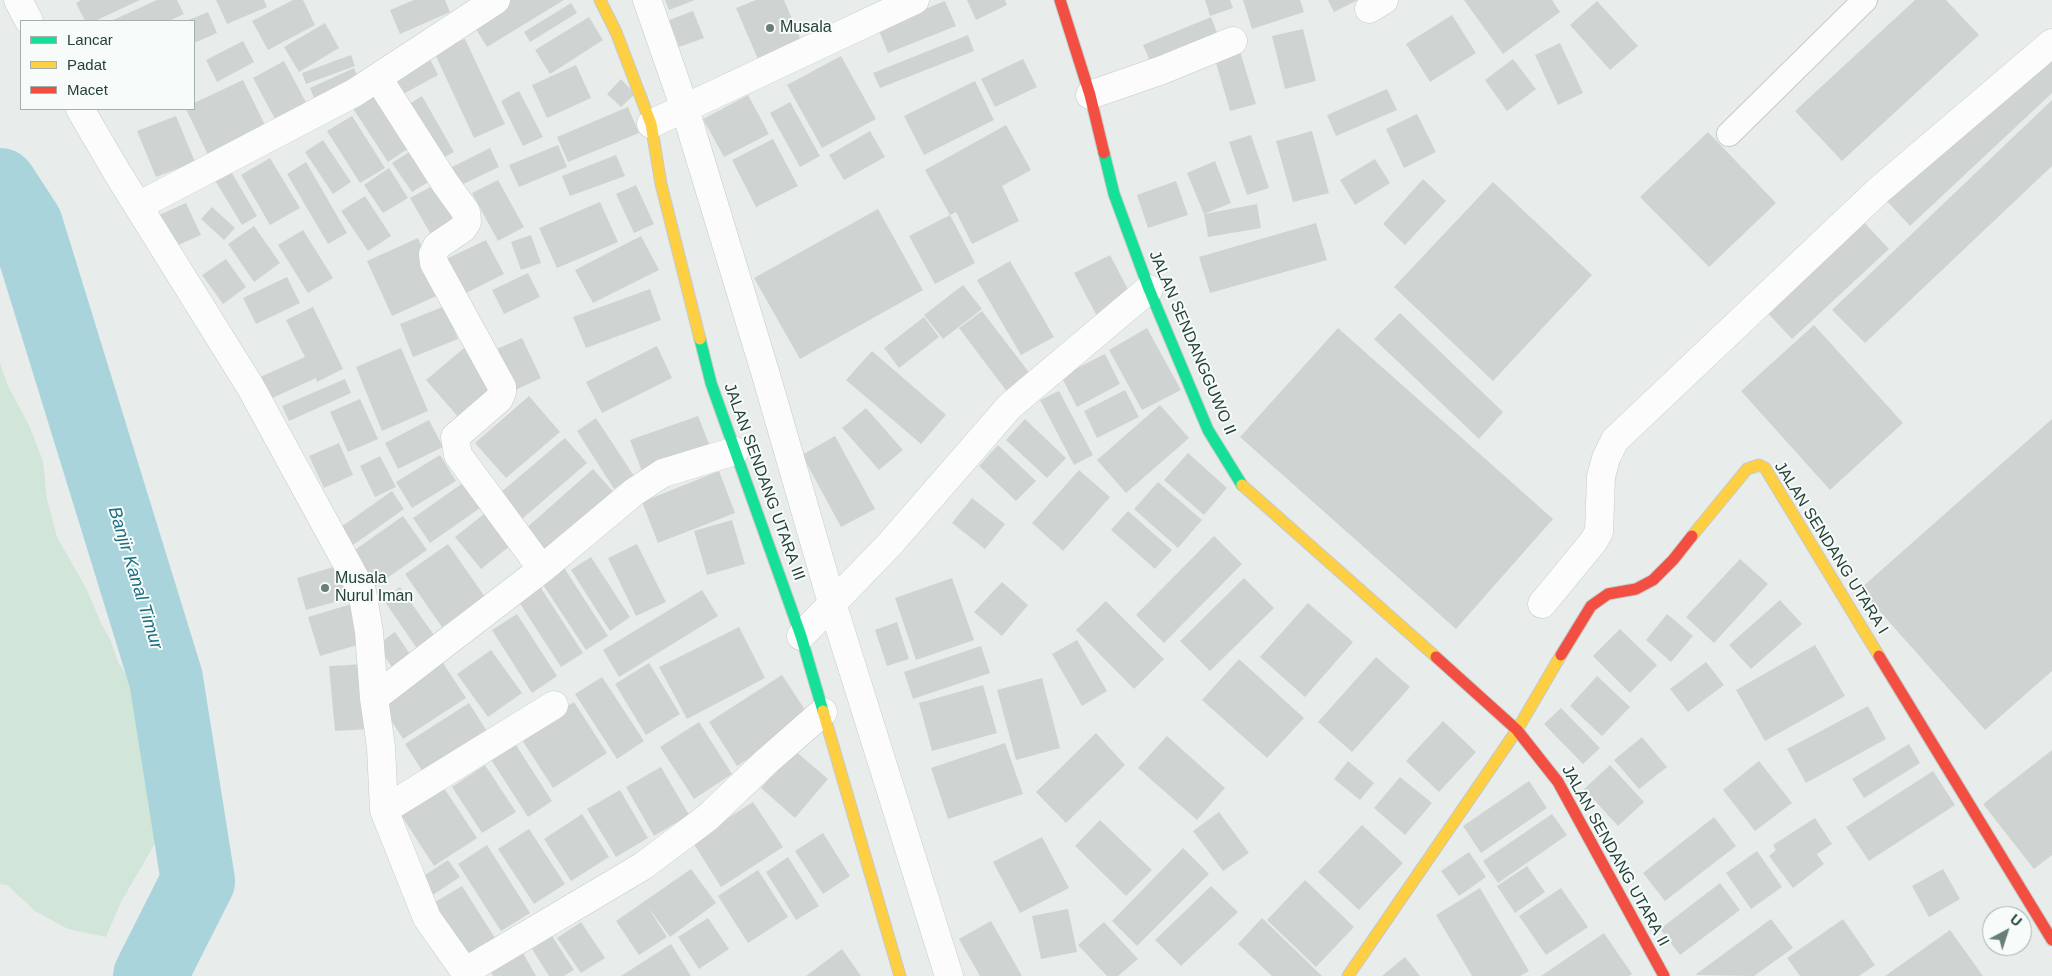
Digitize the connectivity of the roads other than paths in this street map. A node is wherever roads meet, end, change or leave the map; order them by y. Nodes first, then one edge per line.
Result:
1 (18, 0) edge
2 (496, 0) edge
3 (600, 0) edge
4 (647, 0) edge
5 (914, 0) edge
6 (1060, 0) edge
7 (1866, 0) edge
8 (28, 20) edge
9 (1234, 41) dead end
10 (2052, 43) edge
11 (378, 78) junction
12 (1090, 95) junction
13 (685, 109) junction
14 (81, 110) edge
15 (651, 124) junction
16 (1729, 134) dead end
17 (138, 206) junction
18 (1149, 289) junction
19 (735, 450) junction
20 (542, 569) junction
21 (832, 603) junction
22 (1542, 604) dead end
23 (801, 636) junction
24 (374, 698) junction
25 (554, 705) dead end
26 (823, 712) junction
27 (1517, 730) junction
28 (384, 810) junction
29 (2052, 940) edge
30 (467, 973) edge
31 (900, 976) edge
32 (949, 976) edge
33 (1348, 976) edge
34 (1664, 976) edge

1 - 8 street
2 - 11 street
3 - 15 street, JALAN SENDANG UTARA III
4 - 13 street
5 - 13 street
6 - 12 street, JALAN SENDANGGUWO II
7 - 16 lane
9 - 12 street
10 - 22 street
11 - 17 street
11 - 20 street
12 - 18 street, JALAN SENDANGGUWO II
13 - 15 street
13 - 21 street
14 - 17 street
15 - 19 street, JALAN SENDANG UTARA III
17 - 24 street
18 - 21 street
18 - 27 street, JALAN SENDANGGUWO II
19 - 20 street
19 - 23 street, JALAN SENDANG UTARA III
20 - 24 street
21 - 23 street
21 - 32 street
23 - 26 street, JALAN SENDANG UTARA III
24 - 28 street
25 - 28 street
26 - 30 street
26 - 31 street, JALAN SENDANG UTARA III
27 - 29 street, JALAN SENDANG UTARA I
27 - 33 street
27 - 34 street, JALAN SENDANG UTARA II
28 - 30 street

